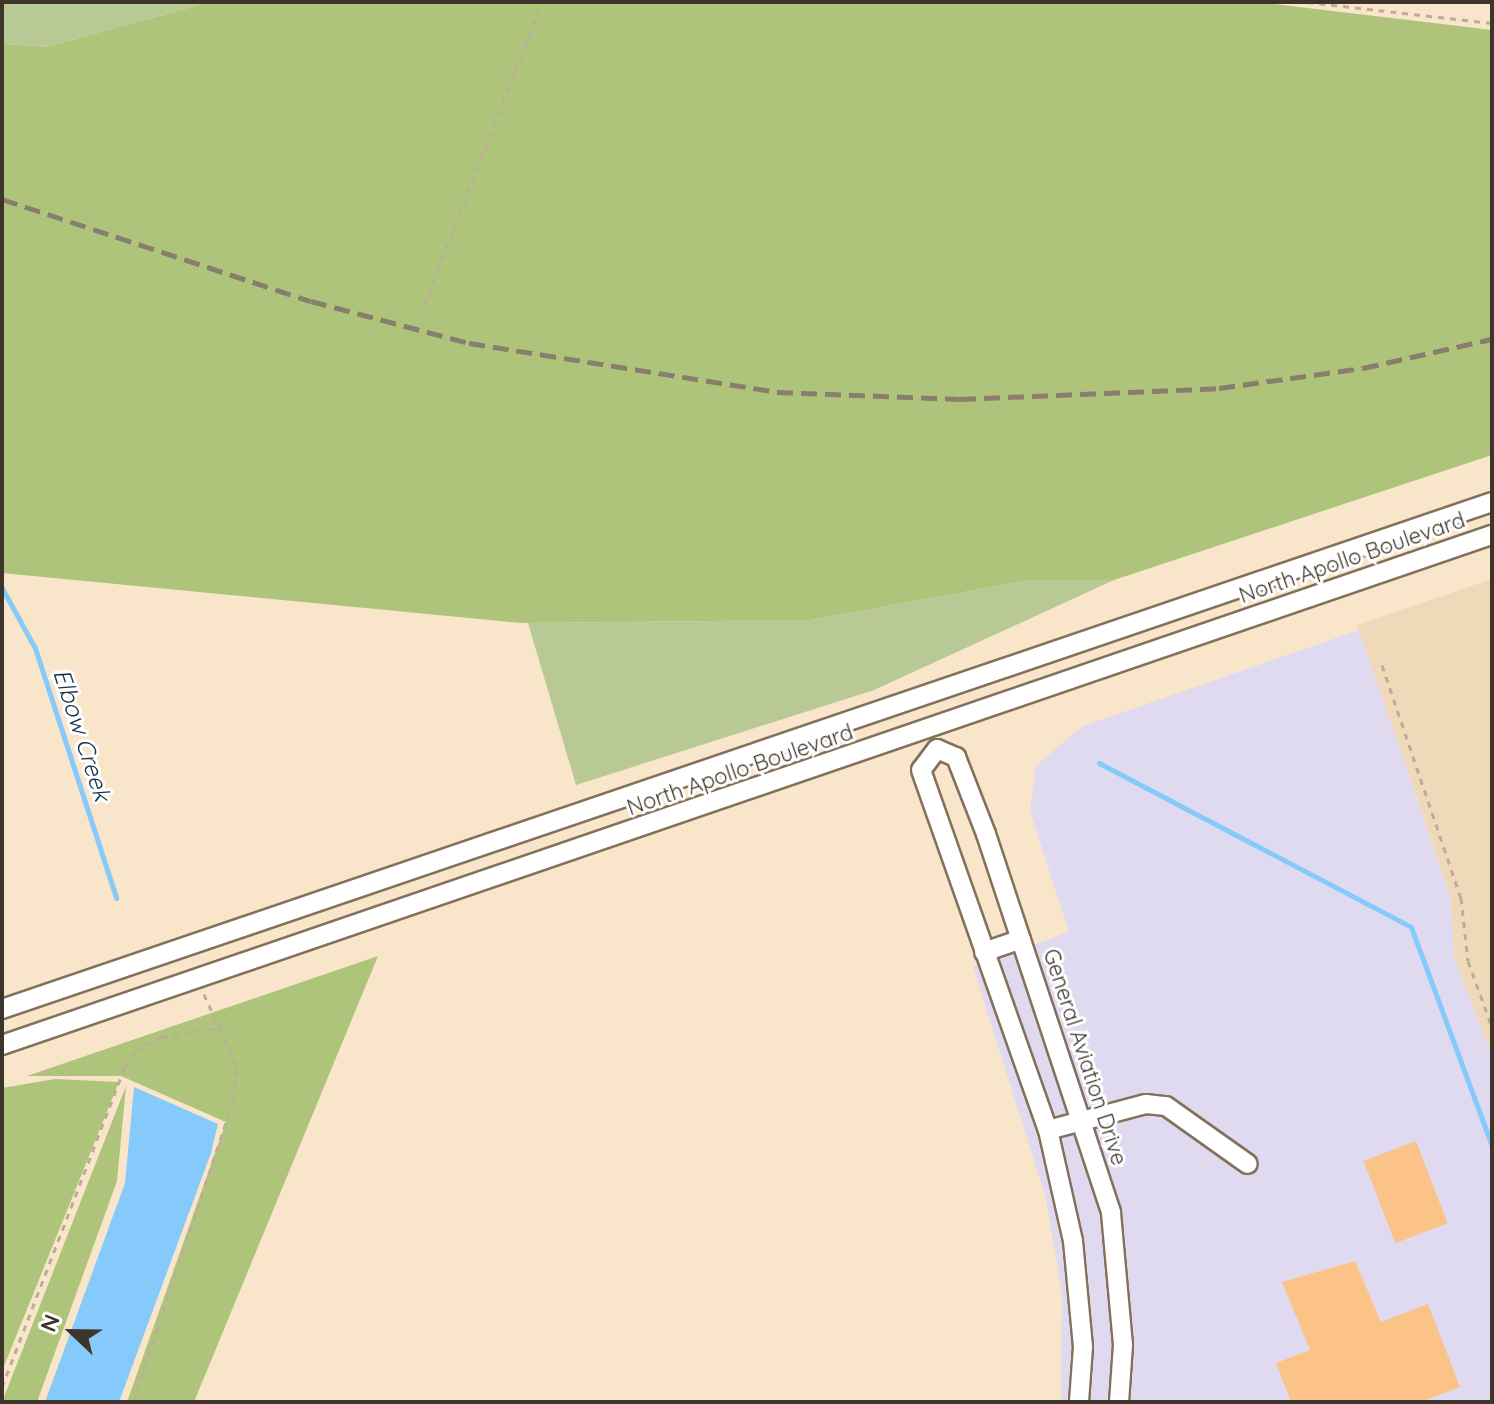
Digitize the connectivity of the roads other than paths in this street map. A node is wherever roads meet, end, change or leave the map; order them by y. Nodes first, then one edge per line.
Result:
1 (1492, 502) edge
2 (1492, 535) edge
3 (923, 700) junction
4 (931, 727) junction
5 (937, 749) junction
6 (1021, 939) junction
7 (984, 952) junction
8 (2, 1009) edge
9 (2, 1045) edge
10 (1083, 1120) junction
11 (1048, 1130) junction
12 (1248, 1164) dead end
13 (1079, 1402) edge
14 (1119, 1402) edge

1 - 3 street, North Apollo Boulevard
2 - 4 street, North Apollo Boulevard
3 - 4 street, General Aviation Drive
3 - 8 street, North Apollo Boulevard
4 - 5 street, General Aviation Drive
4 - 9 street, North Apollo Boulevard
5 - 6 street, General Aviation Drive
5 - 7 street
6 - 7 street
6 - 10 street, General Aviation Drive
7 - 11 street
10 - 11 street
10 - 12 street
10 - 14 street, General Aviation Drive
11 - 13 street

